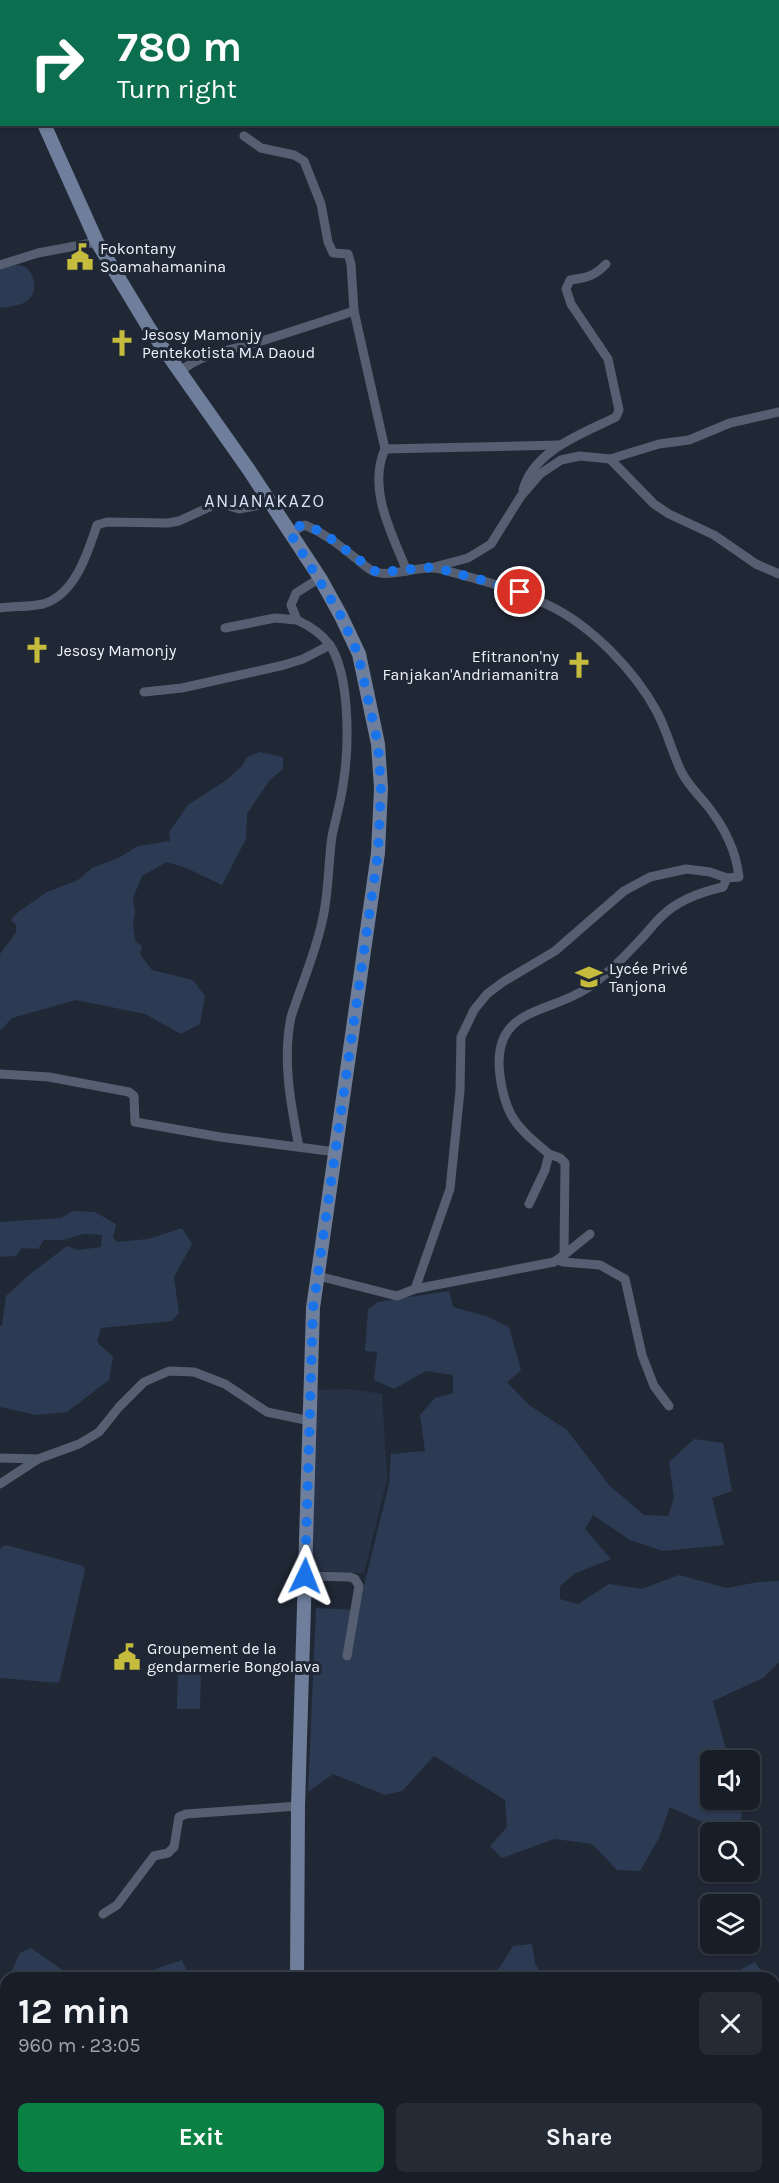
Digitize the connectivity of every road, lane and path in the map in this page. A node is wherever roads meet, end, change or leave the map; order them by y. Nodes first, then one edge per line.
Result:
1 (45, 126) edge
2 (244, 136) dead end
3 (97, 242) junction
4 (606, 264) dead end
5 (0, 265) edge
6 (354, 311) junction
7 (181, 371) junction
8 (779, 412) edge
9 (560, 445) junction
10 (385, 449) junction
11 (610, 459) junction
12 (521, 496) junction
13 (271, 502) junction
14 (290, 533) junction
15 (433, 567) junction
16 (407, 571) junction
17 (779, 574) edge
18 (320, 578) junction
19 (0, 608) edge
20 (297, 620) junction
21 (225, 628) dead end
22 (330, 645) junction
23 (144, 692) dead end
24 (727, 878) junction
25 (0, 1074) edge
26 (299, 1148) junction
27 (336, 1152) junction
28 (549, 1154) junction
29 (529, 1204) dead end
30 (590, 1234) dead end
31 (561, 1257) junction
32 (318, 1276) junction
33 (415, 1289) junction
34 (669, 1406) dead end
35 (310, 1421) junction
36 (0, 1458) edge
37 (38, 1459) junction
38 (0, 1484) edge
39 (305, 1576) junction
40 (347, 1656) dead end
41 (298, 1806) junction
42 (103, 1914) dead end
43 (297, 1972) edge

1 - 3 main road
2 - 6 street
3 - 5 street
3 - 7 main road
4 - 9 street
6 - 7 street
6 - 10 street
7 - 13 main road
8 - 11 street
9 - 10 street
9 - 12 street
10 - 16 street
11 - 12 street
11 - 17 street
12 - 15 street
13 - 14 main road
13 - 19 street
14 - 16 street
14 - 18 main road
15 - 16 street
15 - 24 street
18 - 20 street
18 - 27 main road
20 - 21 street
20 - 22 street
22 - 23 street
22 - 26 street
24 - 28 street
24 - 33 street
25 - 26 street
26 - 27 street
27 - 32 main road
28 - 29 street
28 - 31 street
30 - 31 street
31 - 33 street
31 - 34 street
32 - 33 street
32 - 35 main road
35 - 37 street
35 - 39 main road
36 - 37 street
37 - 38 street
39 - 40 street
39 - 41 main road
41 - 42 street
41 - 43 main road

